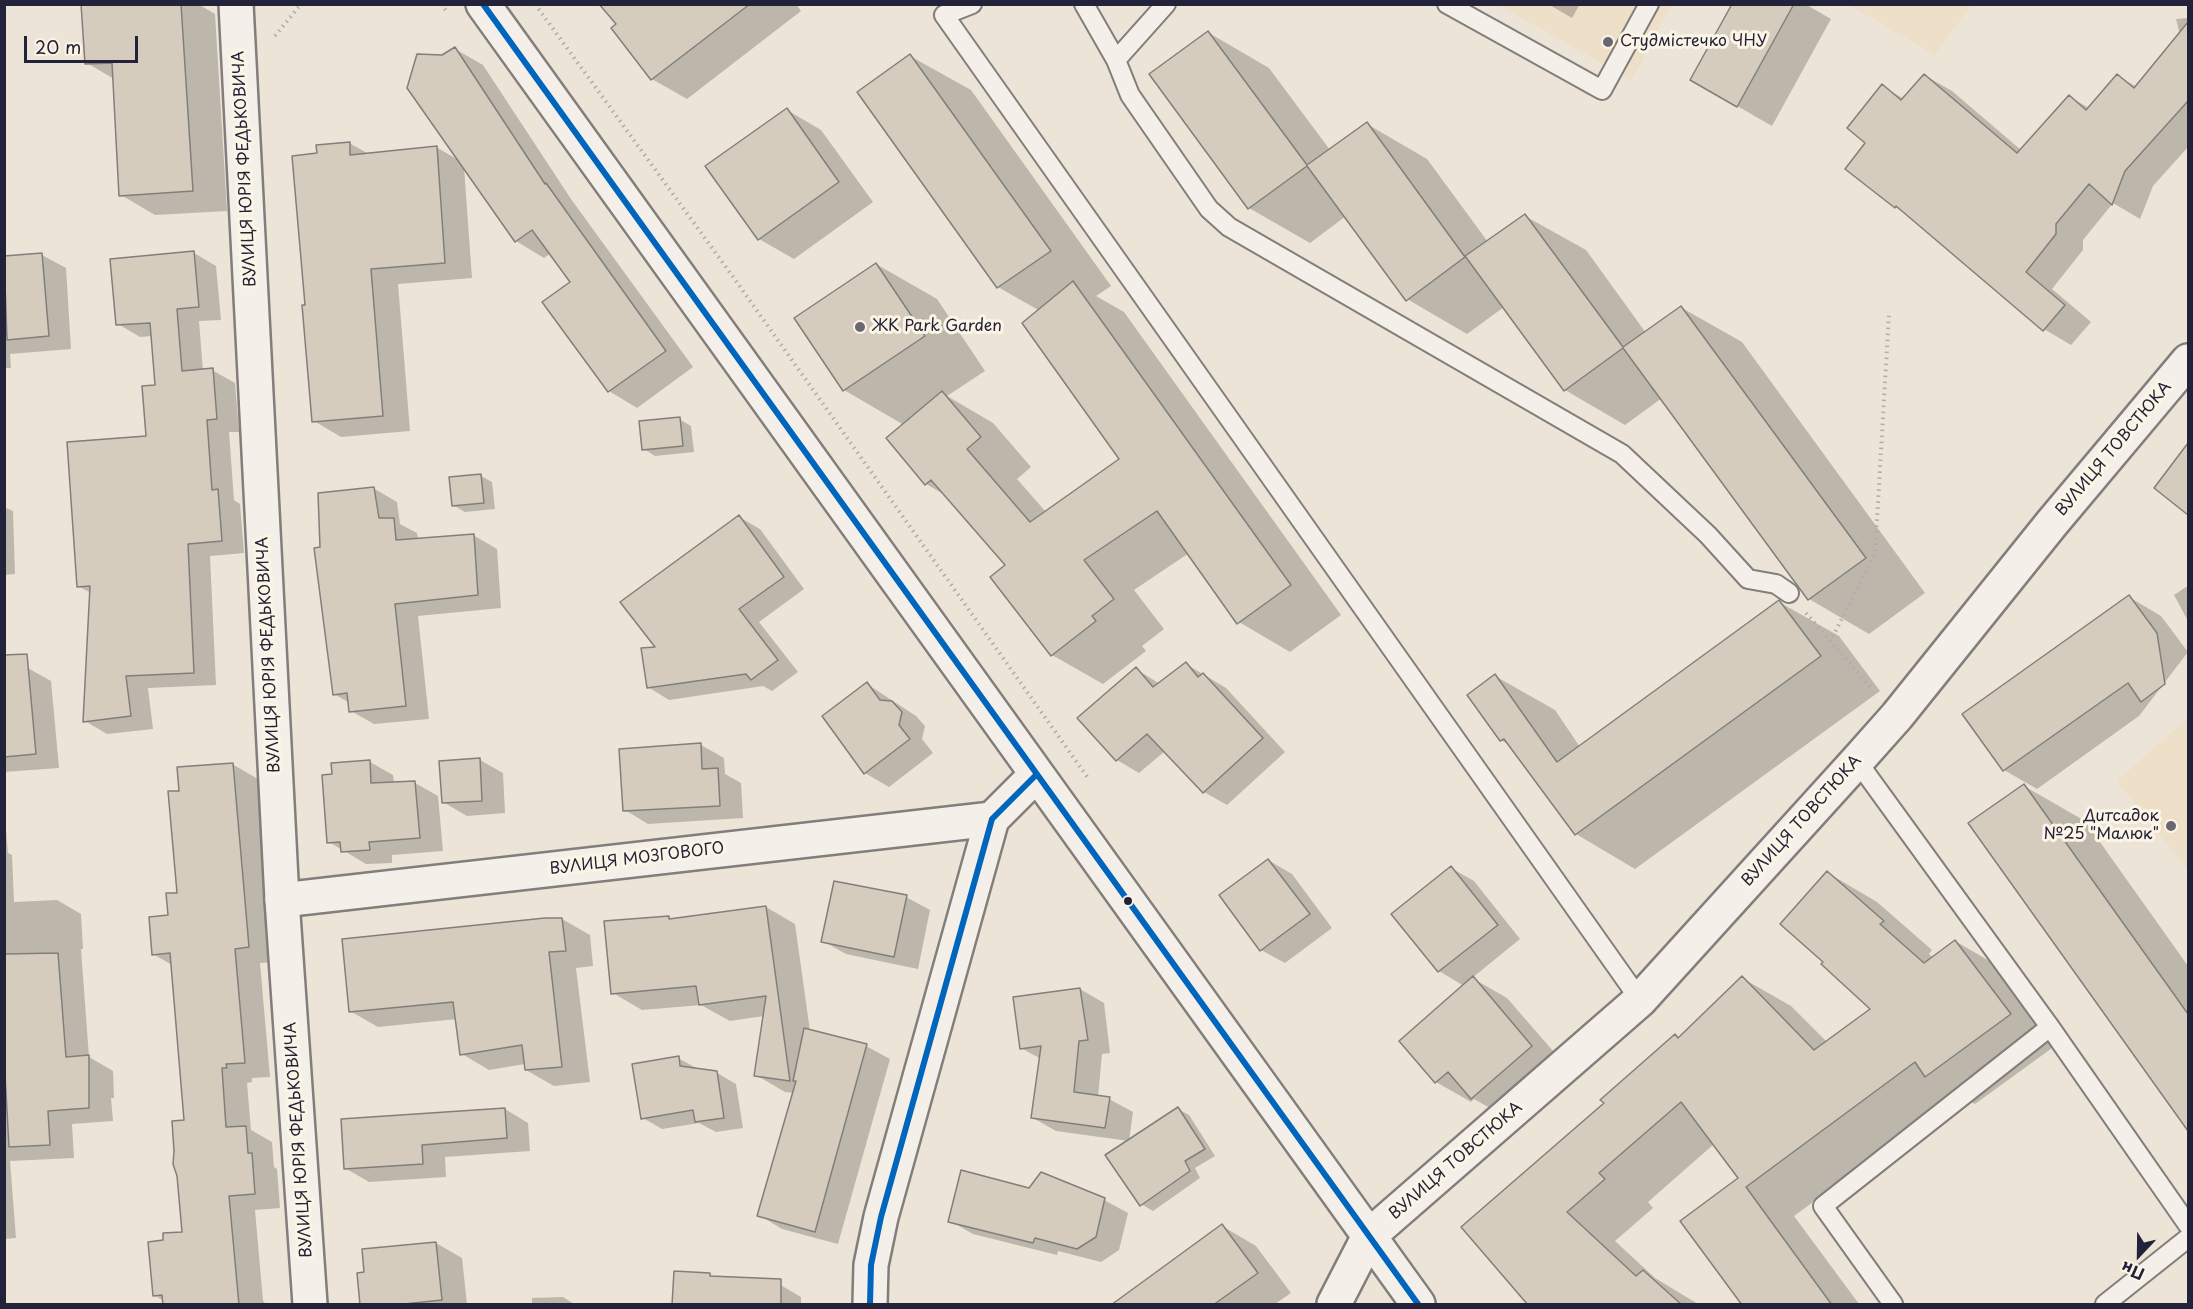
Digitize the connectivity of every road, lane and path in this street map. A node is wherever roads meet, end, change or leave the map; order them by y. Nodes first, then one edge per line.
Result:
1 (236, 4) edge
2 (301, 4) edge
3 (441, 4) edge
4 (483, 4) edge
5 (535, 4) edge
6 (972, 4) edge
7 (1084, 4) edge
8 (1166, 4) edge
9 (1447, 4) edge
10 (1649, 4) edge
11 (448, 14) dead end
12 (273, 39) dead end
13 (1116, 60) junction
14 (1889, 314) dead end
15 (2188, 360) edge
16 (1794, 599) joint
17 (1830, 642) junction
18 (1897, 716) junction
19 (1857, 761) junction
20 (1036, 775) junction
21 (1092, 784) dead end
22 (992, 819) junction
23 (282, 900) junction
24 (1640, 1000) junction
25 (2050, 1027) junction
26 (2188, 1225) edge
27 (1369, 1236) junction
28 (2188, 1238) edge
29 (310, 1305) edge
30 (870, 1305) edge
31 (1334, 1305) edge
32 (1418, 1305) edge
33 (1893, 1305) edge
34 (2105, 1305) edge

1 - 23 street, ВУЛИЦЯ ЮРІЯ ФЕДЬКОВИЧА
2 - 12 path
3 - 11 path
4 - 20 street
5 - 21 path
6 - 24 lane
7 - 13 lane
8 - 13 lane
9 - 10 lane
13 - 16 lane
14 - 17 path
15 - 18 street, ВУЛИЦЯ ТОВСТЮКА
16 - 17 path
17 - 18 path
18 - 19 street, ВУЛИЦЯ ТОВСТЮКА
19 - 24 street, ВУЛИЦЯ ТОВСТЮКА
19 - 25 lane
20 - 22 street
20 - 27 street
22 - 23 street, ВУЛИЦЯ МОЗГОВОГО
22 - 30 street
23 - 29 street, ВУЛИЦЯ ЮРІЯ ФЕДЬКОВИЧА
24 - 27 street, ВУЛИЦЯ ТОВСТЮКА
25 - 26 lane
25 - 33 lane
27 - 31 street
27 - 32 street
28 - 34 lane

